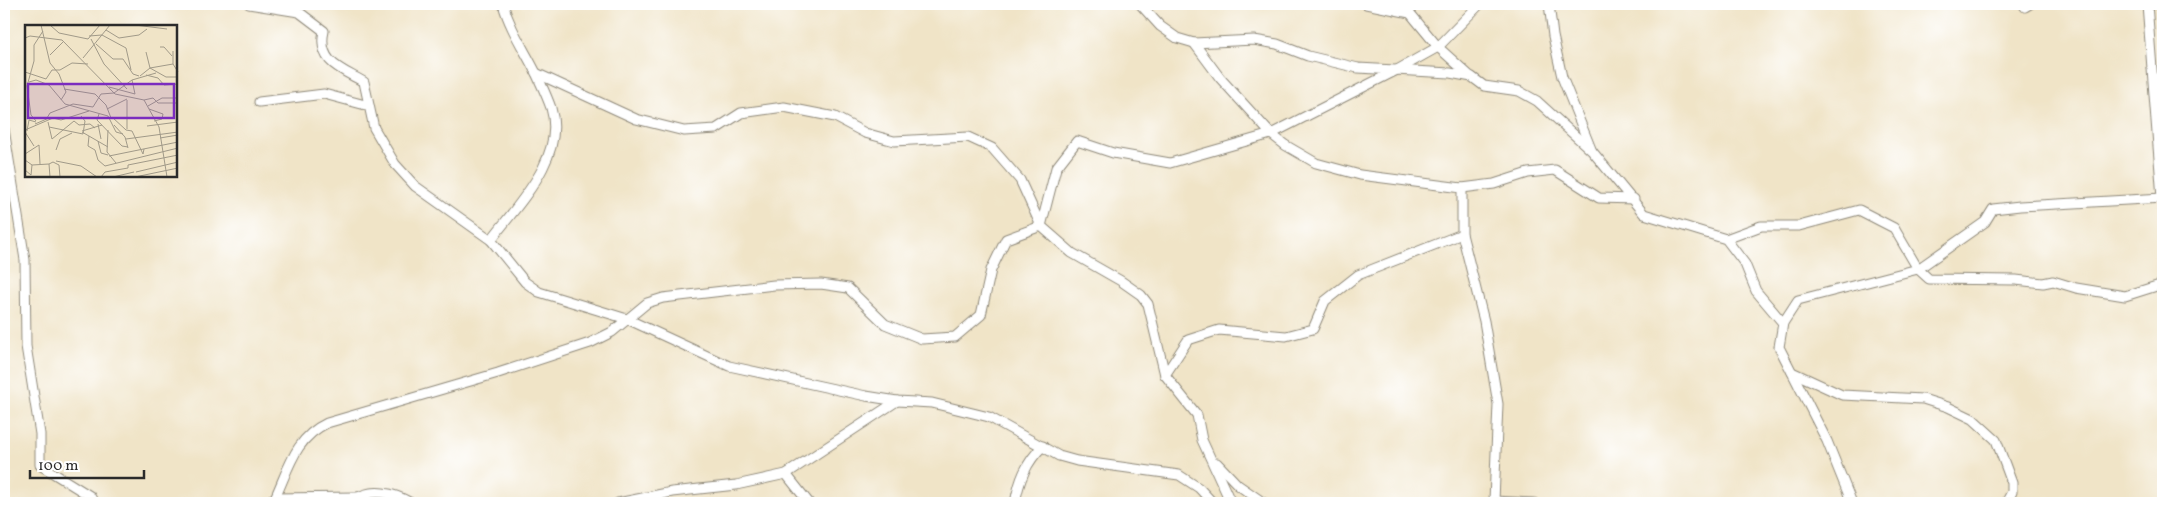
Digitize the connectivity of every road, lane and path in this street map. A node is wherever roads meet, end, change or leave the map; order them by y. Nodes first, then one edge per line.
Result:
1 (249, 4) edge
2 (503, 4) edge
3 (1140, 4) edge
4 (1366, 4) edge
5 (1480, 4) edge
6 (1549, 4) edge
7 (2023, 4) edge
8 (2030, 4) edge
9 (2147, 4) edge
10 (2157, 4) edge
11 (2163, 9) edge
12 (1194, 43) junction
13 (1438, 47) junction
14 (1398, 70) junction
15 (536, 73) junction
16 (1472, 77) junction
17 (259, 102) dead end
18 (369, 106) junction
19 (4, 129) edge
20 (1271, 134) junction
21 (1592, 151) junction
22 (1462, 188) junction
23 (2163, 198) edge
24 (1634, 199) junction
25 (1040, 226) junction
26 (1462, 234) junction
27 (1726, 239) junction
28 (491, 240) junction
29 (1918, 269) junction
30 (2163, 284) edge
31 (627, 319) junction
32 (1783, 323) junction
33 (1792, 372) junction
34 (1165, 375) junction
35 (897, 401) junction
36 (1043, 446) junction
37 (1212, 459) junction
38 (786, 474) junction
39 (358, 497) junction
40 (275, 498) junction
41 (1492, 502) edge
42 (94, 503) edge
43 (264, 503) edge
44 (350, 503) edge
45 (411, 503) edge
46 (618, 503) edge
47 (809, 503) edge
48 (1015, 503) edge
49 (1213, 503) edge
50 (1231, 503) edge
51 (1264, 503) edge
52 (1534, 503) edge
53 (1852, 503) edge
54 (2006, 503) edge

1 - 18 street
2 - 15 street
3 - 12 street
4 - 13 street
5 - 13 street
6 - 21 street
7 - 8 street
9 - 23 street
10 - 11 street
12 - 14 street
12 - 20 street
13 - 14 street
13 - 16 street
14 - 16 street
14 - 20 street
15 - 25 street
15 - 28 street
16 - 21 street
17 - 18 street
18 - 28 street
19 - 42 street
20 - 22 street
20 - 25 street
21 - 24 street
22 - 24 street
22 - 26 street
23 - 29 street
24 - 27 street
25 - 31 street
25 - 34 street
26 - 34 street
26 - 41 street
27 - 29 street
27 - 32 street
28 - 31 street
29 - 30 street
29 - 32 street
31 - 35 street
31 - 40 street
32 - 33 street
33 - 53 street
33 - 54 street
34 - 37 street
35 - 36 street
35 - 38 street
36 - 48 street
36 - 49 street
37 - 50 street
37 - 51 street
38 - 46 street
38 - 47 street
39 - 40 street
39 - 44 street
39 - 45 street
40 - 43 street
41 - 52 street

